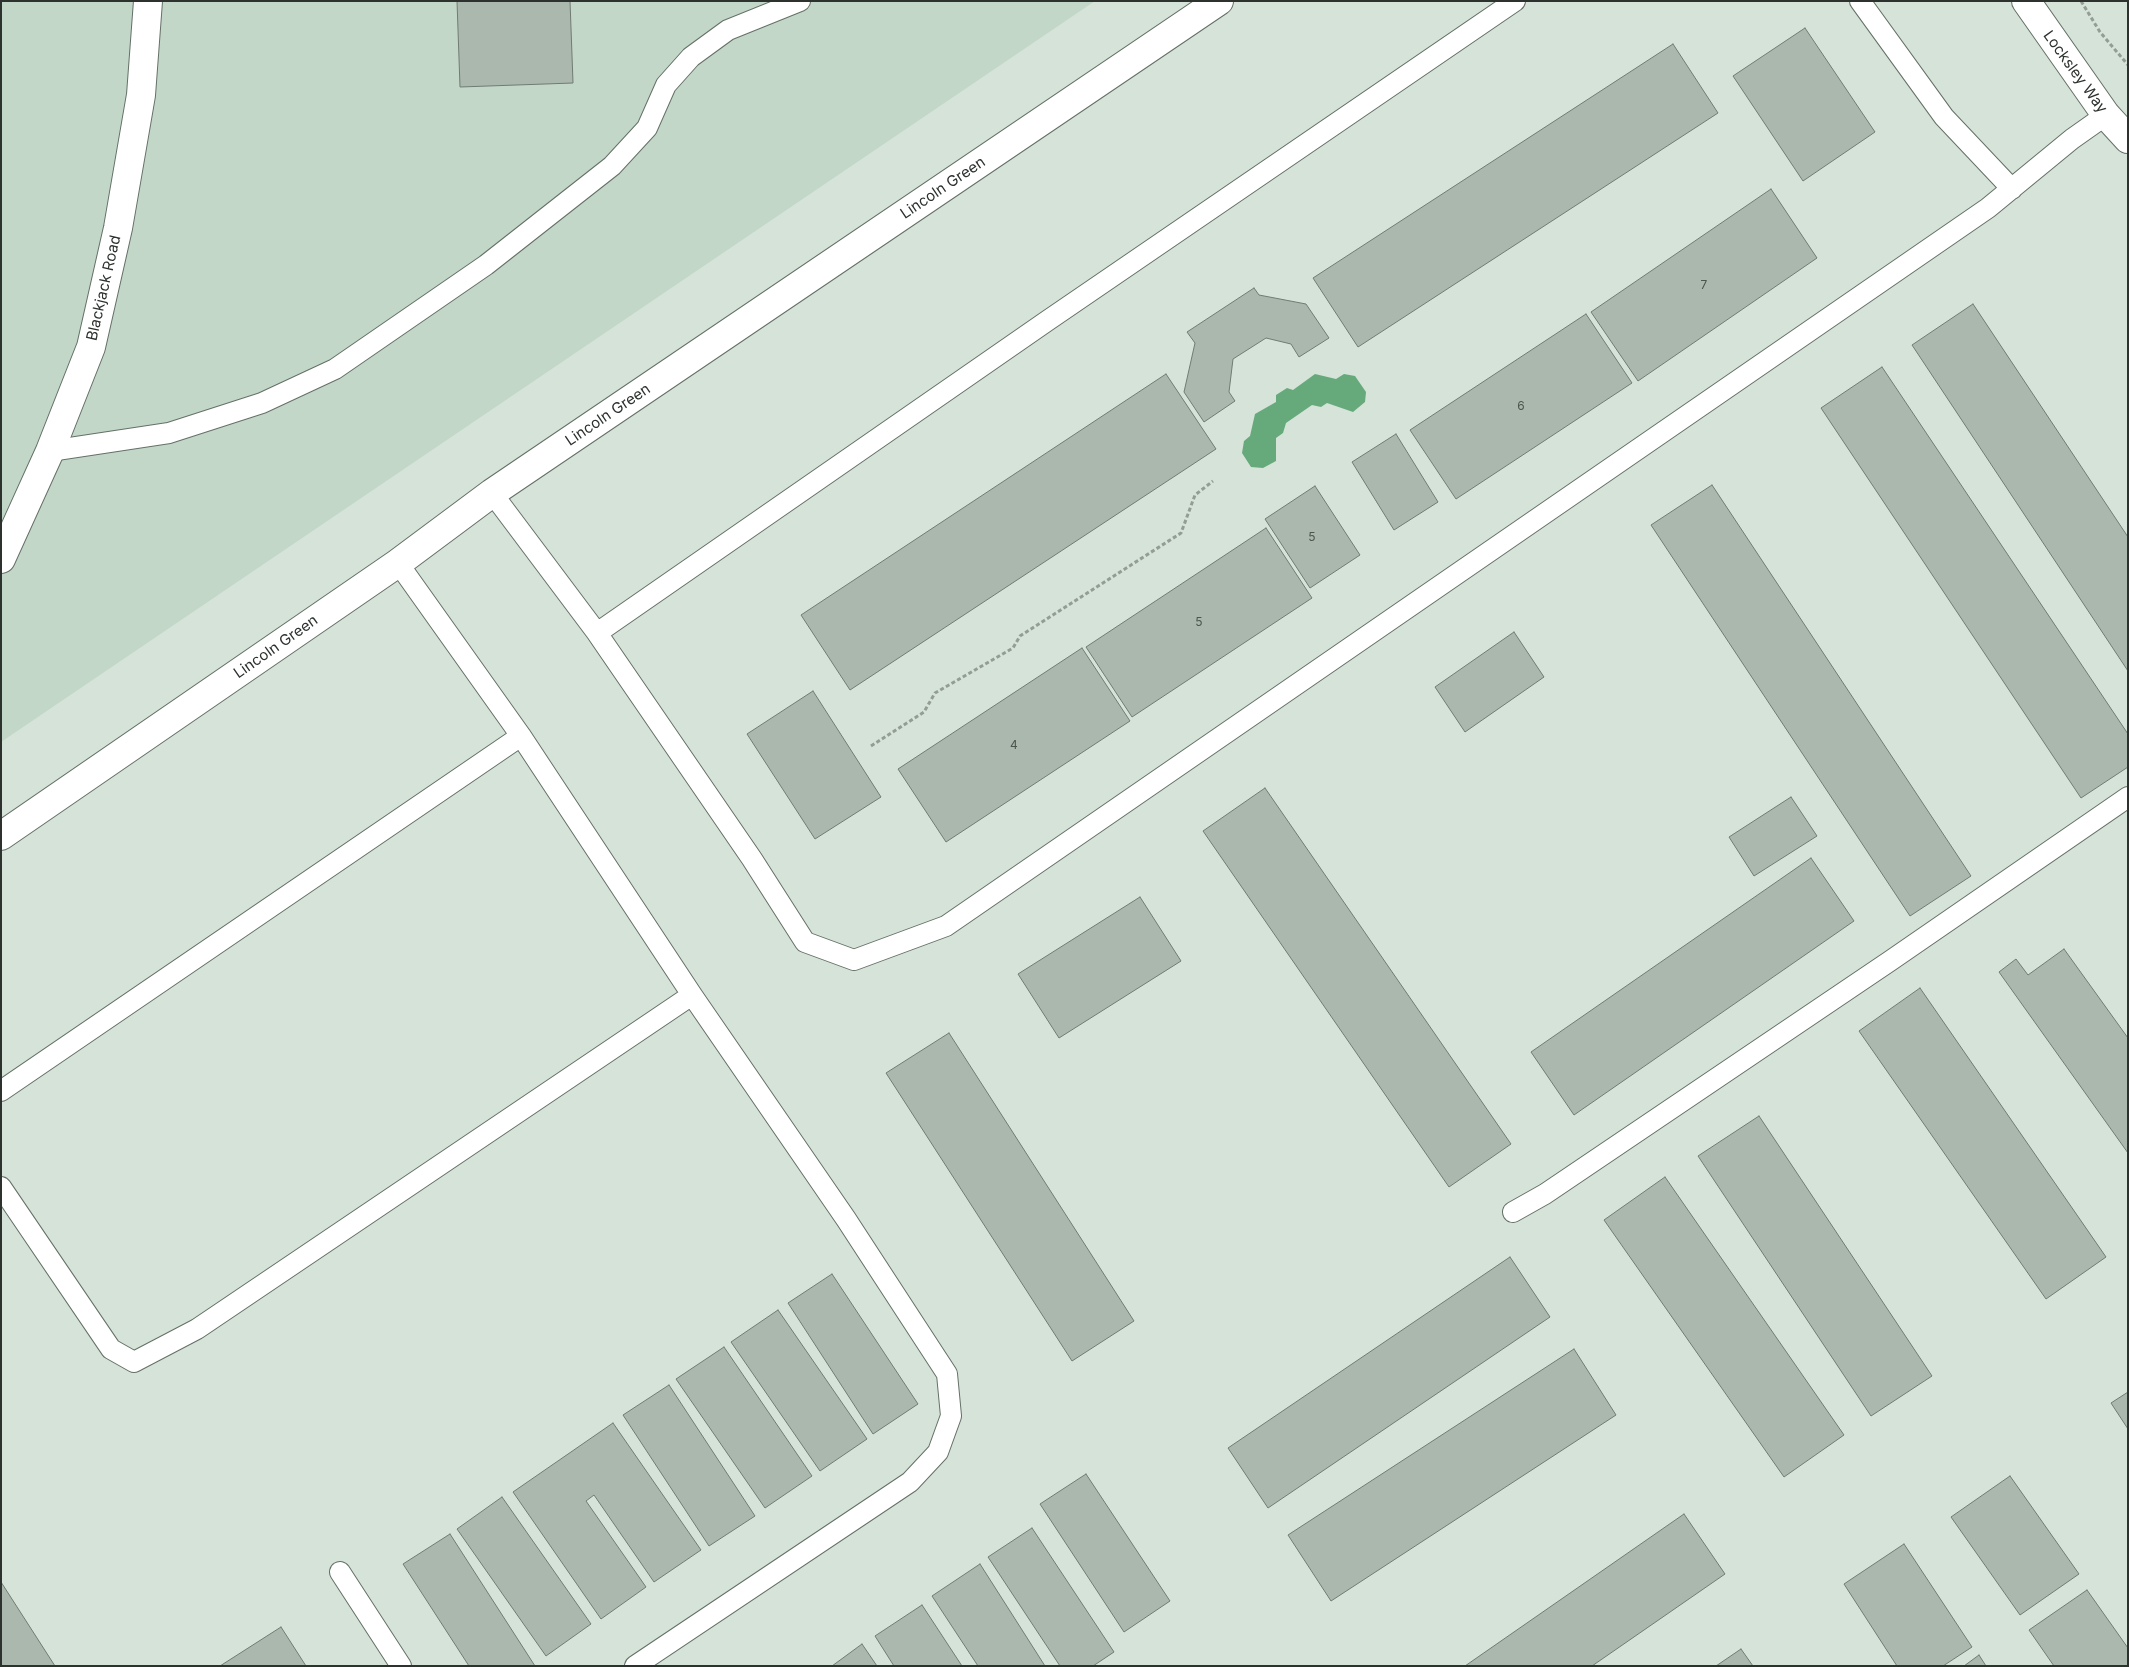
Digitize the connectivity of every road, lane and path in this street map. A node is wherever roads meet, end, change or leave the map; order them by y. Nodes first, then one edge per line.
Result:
1 (148, 1) edge
2 (800, 1) edge
3 (1219, 1) edge
4 (1515, 1) edge
5 (1860, 1) edge
6 (2026, 1) edge
7 (2081, 1) edge
8 (2128, 65) edge
9 (2106, 115) junction
10 (2128, 139) edge
11 (2012, 189) junction
12 (50, 451) junction
13 (1213, 481) dead end
14 (492, 493) junction
15 (1, 560) edge
16 (398, 563) junction
17 (597, 633) junction
18 (521, 736) junction
19 (871, 746) dead end
20 (2128, 797) edge
21 (1, 836) edge
22 (692, 995) junction
23 (1, 1090) edge
24 (1, 1187) edge
25 (1513, 1212) dead end
26 (340, 1572) dead end
27 (401, 1666) edge
28 (636, 1666) edge

1 - 12 street, Blackjack Road
2 - 12 lane
3 - 14 street, Lincoln Green
4 - 17 lane
5 - 11 lane
6 - 9 street, Locksley Way
7 - 8 path
9 - 10 street, Locksley Way
9 - 11 lane
11 - 17 lane
12 - 15 street, Blackjack Road
13 - 19 path
14 - 16 street, Lincoln Green
14 - 17 lane
16 - 18 lane
16 - 21 street, Lincoln Green
18 - 22 lane
18 - 23 lane
20 - 25 lane
22 - 24 lane
22 - 28 lane
26 - 27 lane

